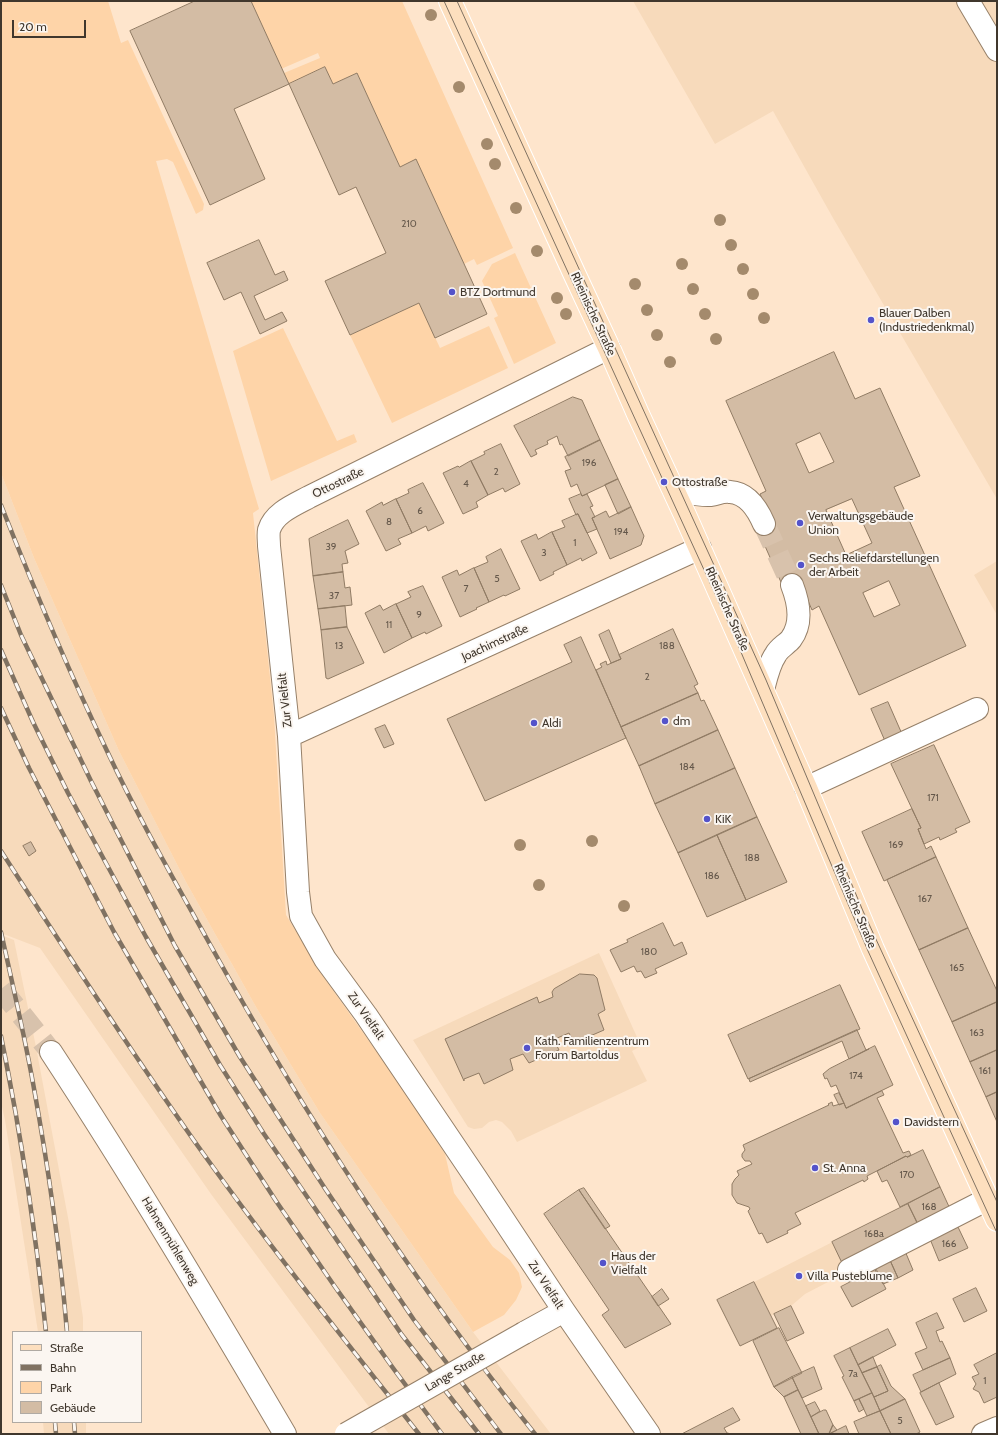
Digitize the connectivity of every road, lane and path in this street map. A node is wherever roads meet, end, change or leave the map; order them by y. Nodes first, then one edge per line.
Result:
1 (450, 1) edge
2 (968, 1) edge
3 (997, 50) edge
4 (609, 348) junction
5 (674, 490) junction
6 (764, 524) tunnel mouth
7 (269, 531) joint
8 (700, 548) junction
9 (792, 585) tunnel mouth
10 (763, 690) junction
11 (978, 709) dead end
12 (289, 736) junction
13 (806, 788) junction
14 (51, 1052) tunnel mouth
15 (988, 1199) junction
16 (997, 1220) edge
17 (849, 1270) dead end
18 (564, 1311) junction
19 (997, 1428) edge
20 (285, 1434) edge
21 (346, 1434) edge
22 (649, 1434) edge
23 (983, 1434) edge

1 - 4 main road, Rheinische Straße
2 - 3 street
4 - 5 main road, Rheinische Straße
4 - 7 street, Ottostraße
5 - 6 street
5 - 8 main road, Rheinische Straße
7 - 12 street, Zur Vielfalt
8 - 10 main road, Rheinische Straße
8 - 12 street, Joachimstraße
9 - 10 street
10 - 13 main road, Rheinische Straße
11 - 13 street
12 - 18 street, Zur Vielfalt
13 - 15 main road, Rheinische Straße
14 - 20 street, Hahnenmühlenweg
15 - 16 main road, Rheinische Straße
15 - 17 street
18 - 21 street, Lange Straße, bridge
18 - 22 street, Zur Vielfalt
19 - 23 street

